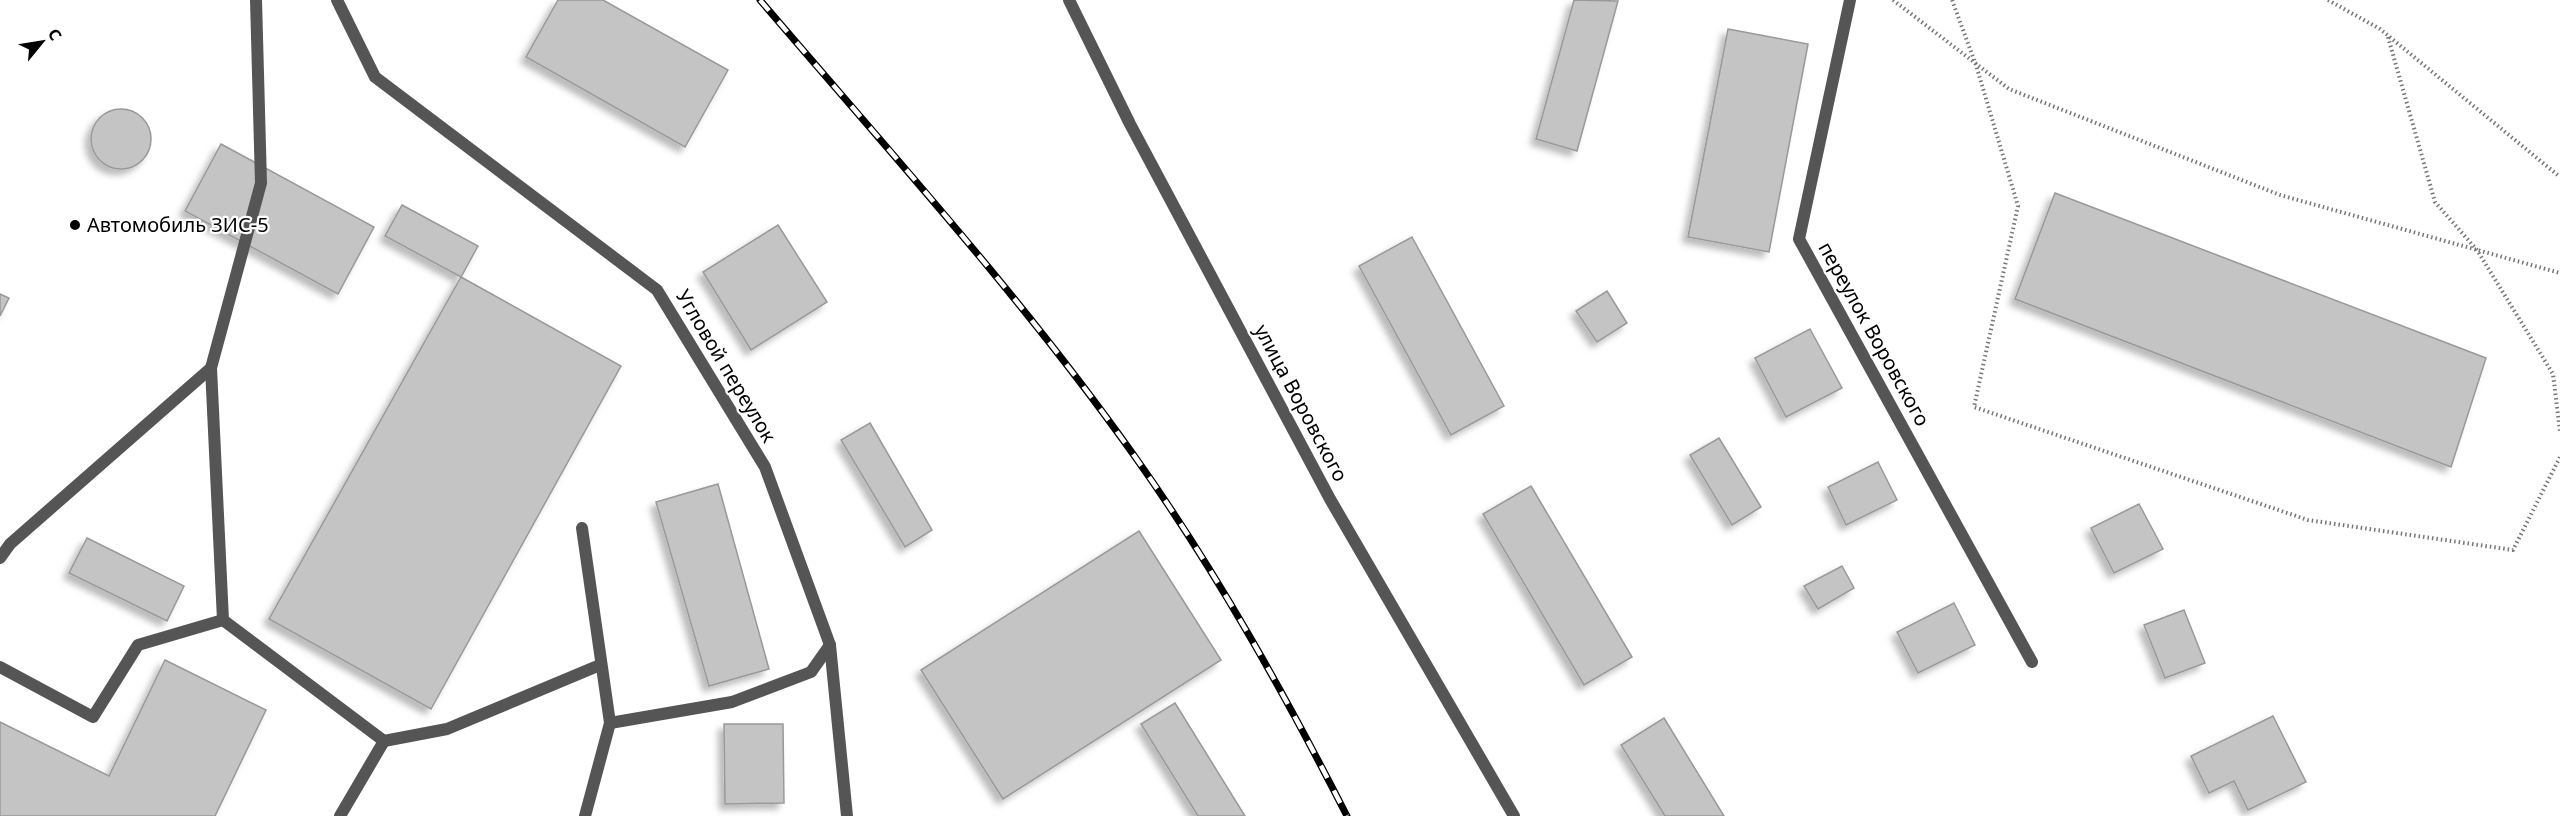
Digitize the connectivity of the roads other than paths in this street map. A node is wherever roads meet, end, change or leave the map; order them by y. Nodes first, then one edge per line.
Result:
1 (256, 0) edge
2 (337, 0) edge
3 (1069, 0) edge
4 (1850, 0) edge
5 (211, 368) junction
6 (582, 528) dead end
7 (0, 558) edge
8 (223, 620) junction
9 (830, 645) junction
10 (2032, 662) dead end
11 (600, 665) junction
12 (0, 667) edge
13 (610, 723) junction
14 (384, 741) junction
15 (340, 816) edge
16 (585, 816) edge
17 (847, 816) edge
18 (1514, 816) edge

1 - 5 street
2 - 9 street, Угловой переулок
3 - 18 street, улица Воровского
4 - 10 street, переулок Воровского
5 - 7 street
5 - 8 street
6 - 11 street
8 - 12 street
8 - 14 street
9 - 13 street
9 - 17 street, Угловой переулок
11 - 13 street
11 - 14 street
13 - 16 street
14 - 15 street

